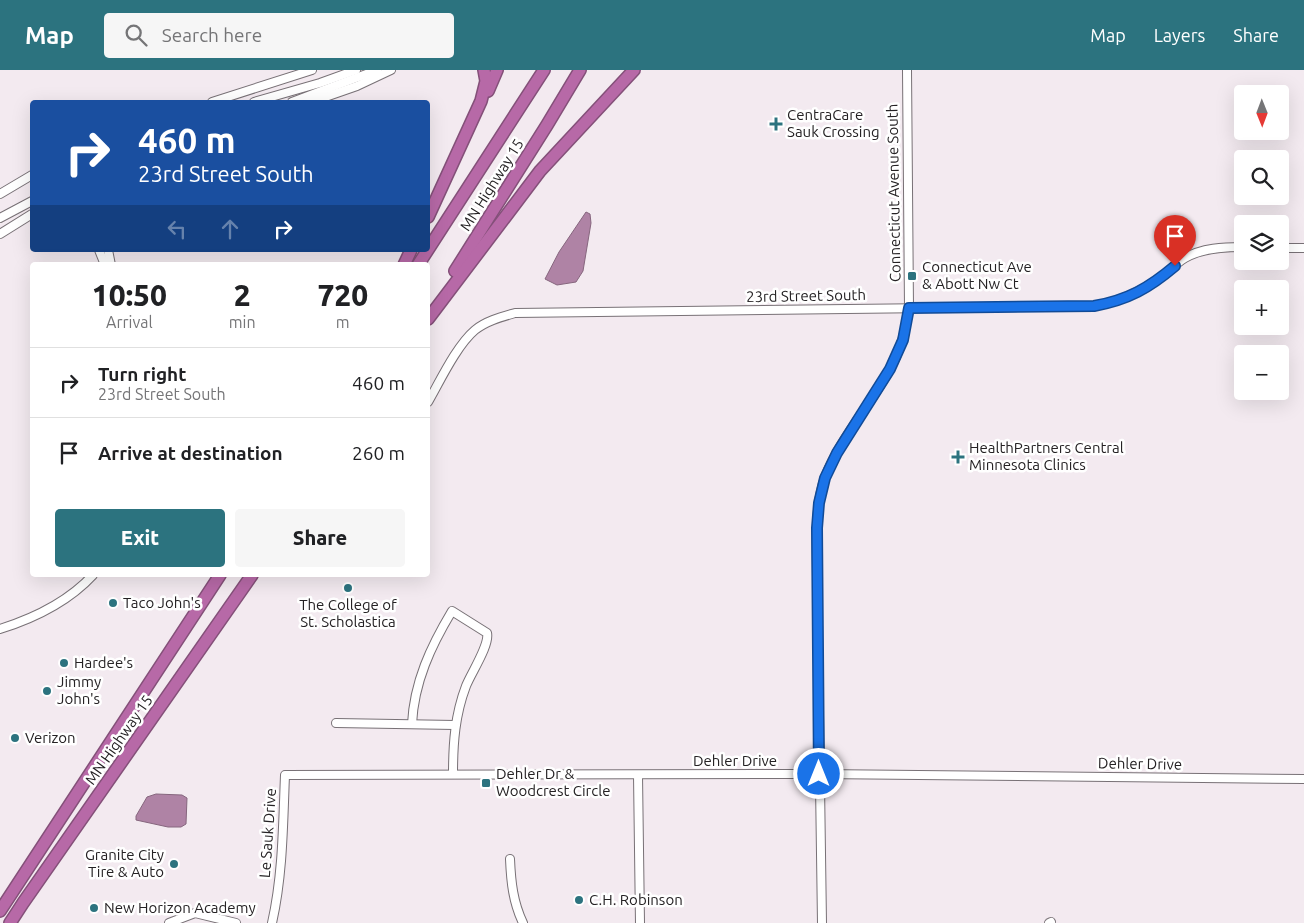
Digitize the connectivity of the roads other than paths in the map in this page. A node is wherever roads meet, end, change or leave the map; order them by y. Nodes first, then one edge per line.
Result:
1 (312, 70) edge
2 (356, 70) edge
3 (377, 70) edge
4 (391, 70) edge
5 (484, 70) edge
6 (497, 70) edge
7 (544, 70) edge
8 (580, 70) edge
9 (634, 70) edge
10 (907, 70) edge
11 (218, 100) edge
12 (261, 100) edge
13 (297, 100) edge
14 (317, 100) edge
15 (466, 133) junction
16 (30, 176) edge
17 (0, 194) edge
18 (30, 202) edge
19 (430, 213) edge
20 (30, 215) edge
21 (0, 218) edge
22 (0, 234) edge
23 (430, 246) edge
24 (1234, 248) edge
25 (1289, 248) edge
26 (1304, 248) edge
27 (909, 308) junction
28 (430, 311) edge
29 (430, 316) edge
30 (430, 399) edge
31 (91, 577) edge
32 (219, 577) edge
33 (251, 577) edge
34 (0, 629) edge
35 (336, 723) dead end
36 (412, 724) junction
37 (455, 725) junction
38 (453, 774) junction
39 (819, 774) junction
40 (286, 775) joint
41 (638, 775) junction
42 (1304, 780) edge
43 (510, 859) dead end
44 (39, 880) junction
45 (12, 892) junction
46 (0, 905) edge
47 (0, 911) edge
48 (10, 923) edge
49 (17, 923) edge
50 (169, 923) edge
51 (236, 923) edge
52 (272, 923) edge
53 (523, 923) edge
54 (640, 923) edge
55 (822, 923) edge

1 - 11 street
2 - 12 street
3 - 13 street
4 - 14 street
5 - 15 highway
6 - 15 highway
7 - 23 highway, MN Highway 15
8 - 28 highway, MN Highway 15
9 - 29 highway
10 - 27 street, Connecticut Avenue South
15 - 19 highway
16 - 17 street
18 - 21 street
20 - 22 street
24 - 27 street, 23rd Street South
25 - 26 street
27 - 30 street, 23rd Street South
27 - 39 street, Connecticut Avenue South
31 - 34 street
32 - 45 highway, MN Highway 15
33 - 44 highway, MN Highway 15
35 - 36 street
36 - 37 street
36 - 37 street
37 - 38 street
38 - 40 street, Dehler Drive
38 - 41 street, Dehler Drive
39 - 41 street, Dehler Drive
39 - 42 street, Dehler Drive
39 - 55 street, Connecticut Avenue South
40 - 52 street, Le Sauk Drive
41 - 54 street
43 - 53 street
44 - 48 highway, MN Highway 15
44 - 49 highway
45 - 46 highway
45 - 47 highway, MN Highway 15
50 - 51 street

